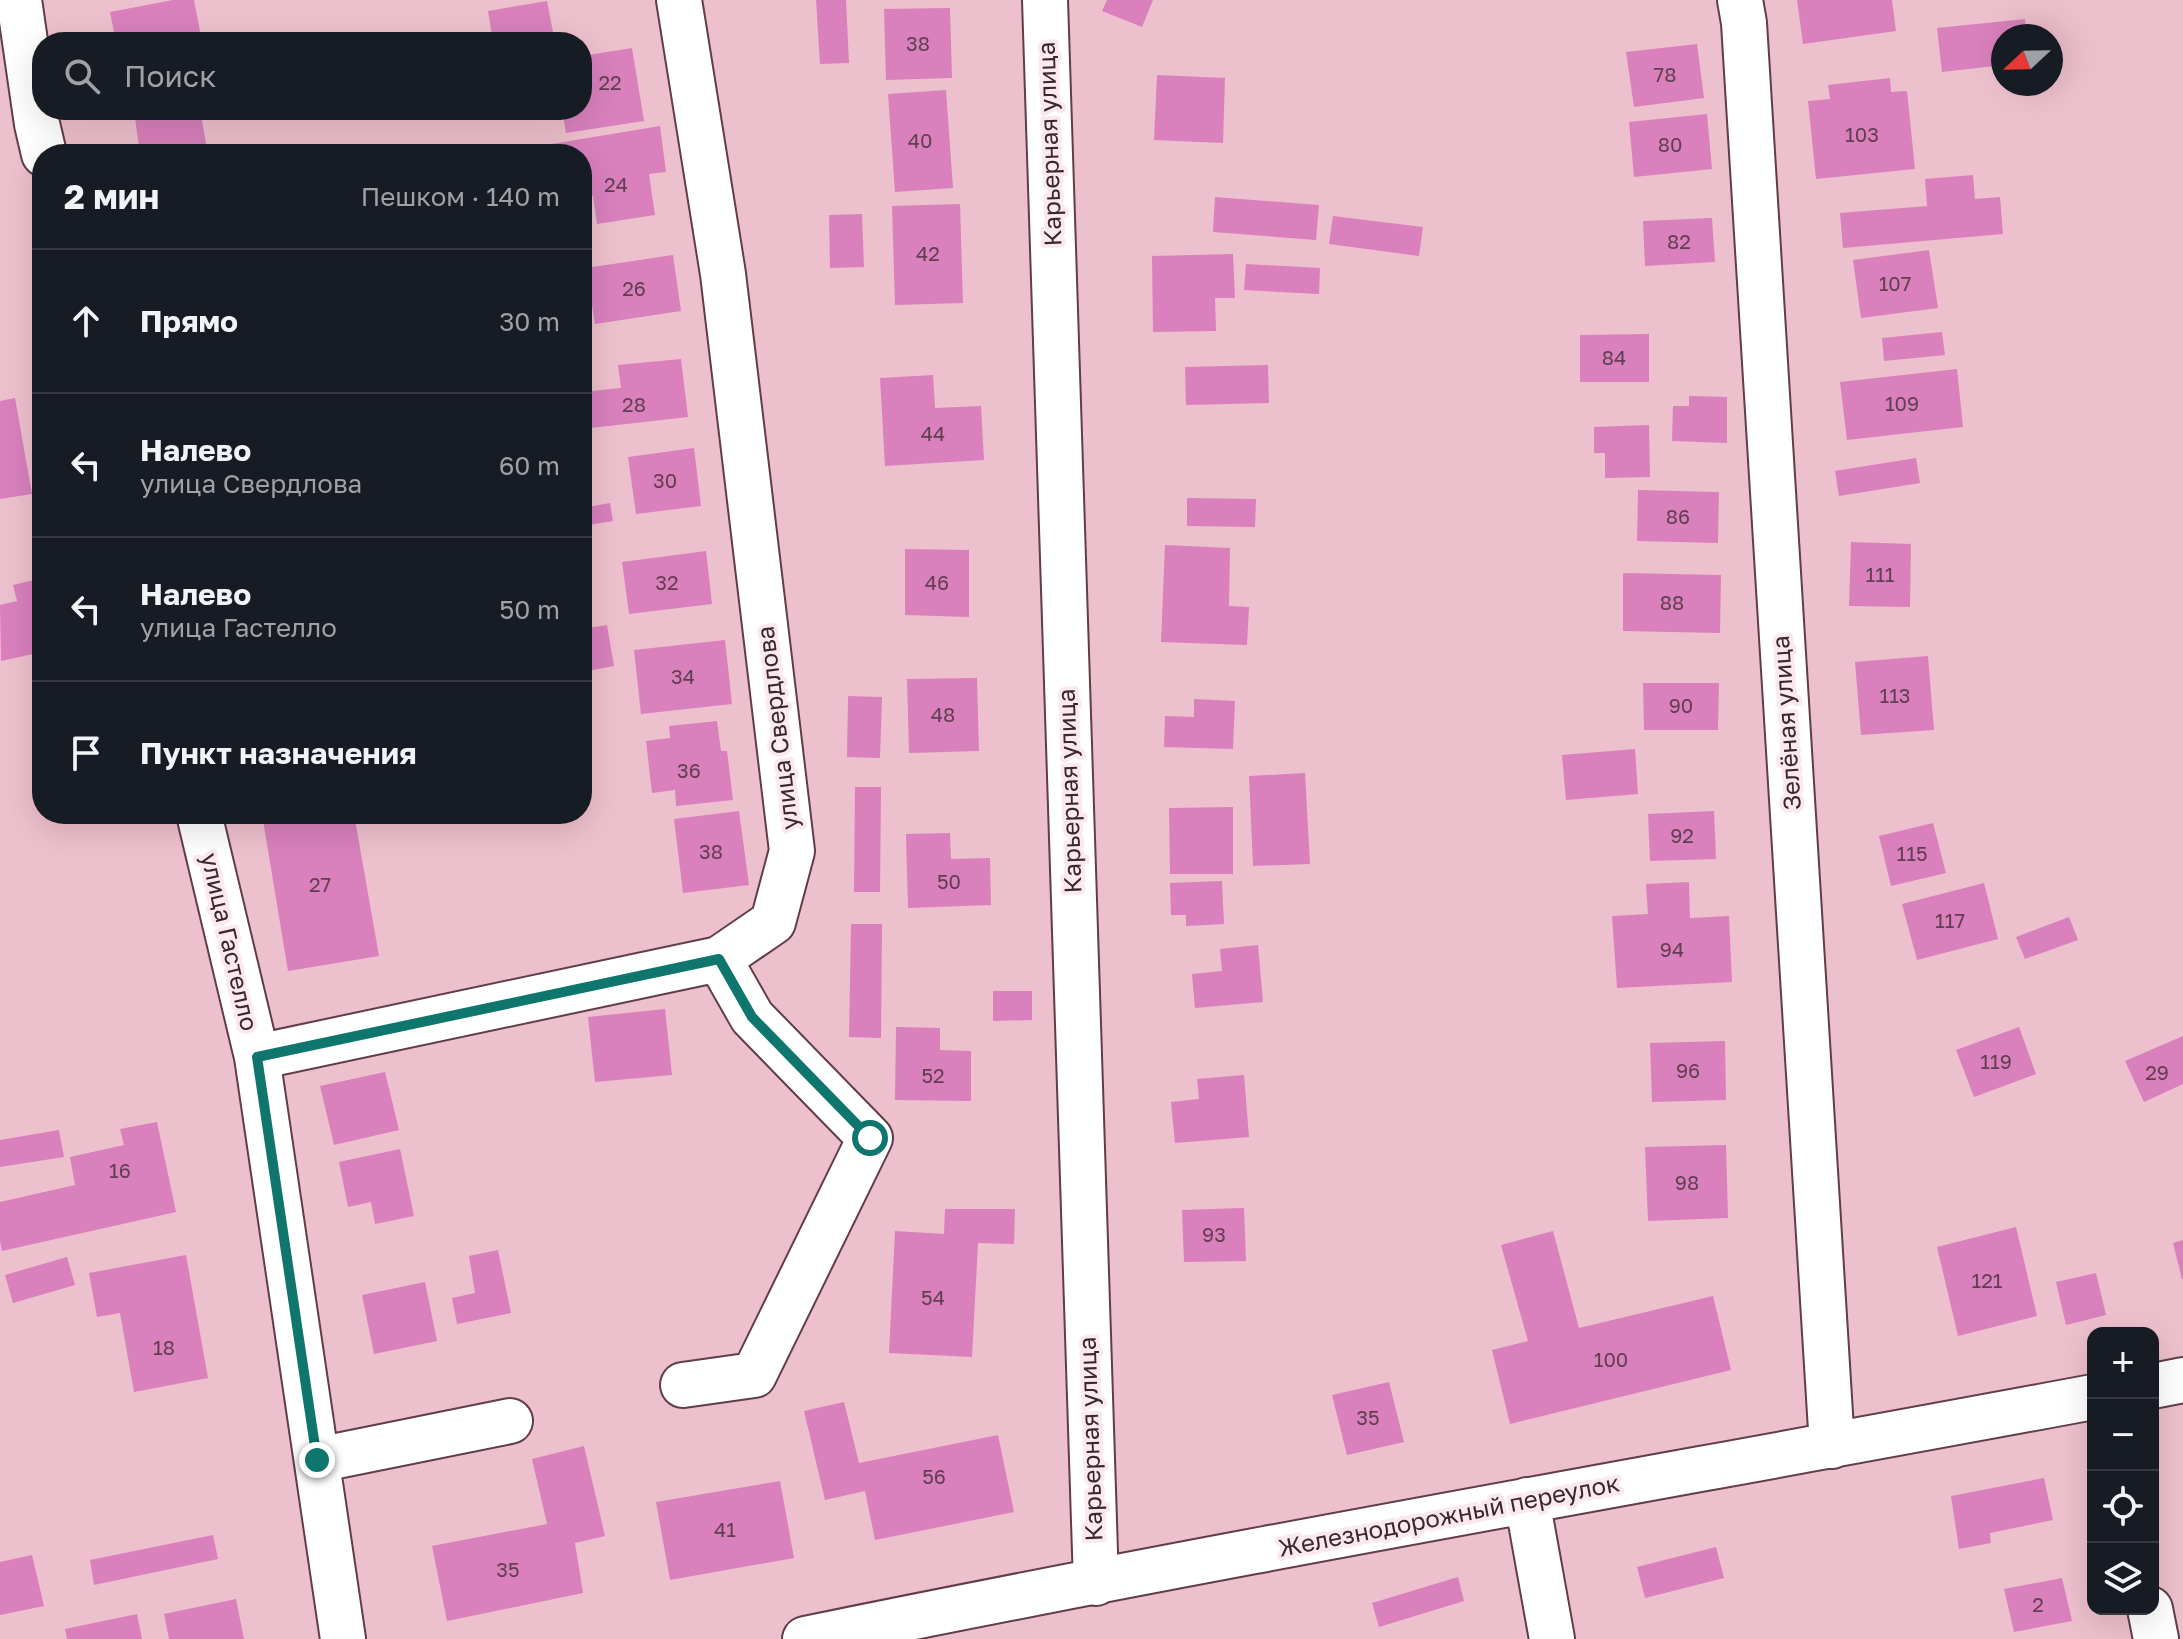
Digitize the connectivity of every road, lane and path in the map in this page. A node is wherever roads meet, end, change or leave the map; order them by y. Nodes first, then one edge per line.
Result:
1 (19, 0) edge
2 (679, 0) edge
3 (1045, 0) edge
4 (1740, 0) edge
5 (32, 90) edge
6 (36, 120) edge
7 (42, 144) edge
8 (201, 824) edge
9 (719, 959) junction
10 (257, 1057) junction
11 (2183, 1380) edge
12 (683, 1385) dead end
13 (2159, 1385) edge
14 (2087, 1398) edge
15 (510, 1421) dead end
16 (1832, 1446) junction
17 (317, 1460) junction
18 (1527, 1500) junction
19 (1096, 1583) junction
20 (2151, 1615) edge
21 (948, 1625) edge
22 (343, 1639) edge
23 (805, 1639) edge
24 (1552, 1639) edge
25 (2156, 1639) edge

1 - 5 street
2 - 9 street, улица Свердлова
3 - 19 street, Карьерная улица
4 - 16 street, Зелёная улица
6 - 7 street
8 - 10 street, улица Гастелло
9 - 10 street, улица Свердлова
9 - 12 street
10 - 17 street, улица Гастелло
11 - 13 street
14 - 16 street, Железнодорожный переулок
15 - 17 street
16 - 18 street, Железнодорожный переулок
17 - 22 street, улица Гастелло
18 - 19 street, Железнодорожный переулок
18 - 24 street
19 - 21 street, Железнодорожный переулок
20 - 25 street
21 - 23 street, Железнодорожный переулок

